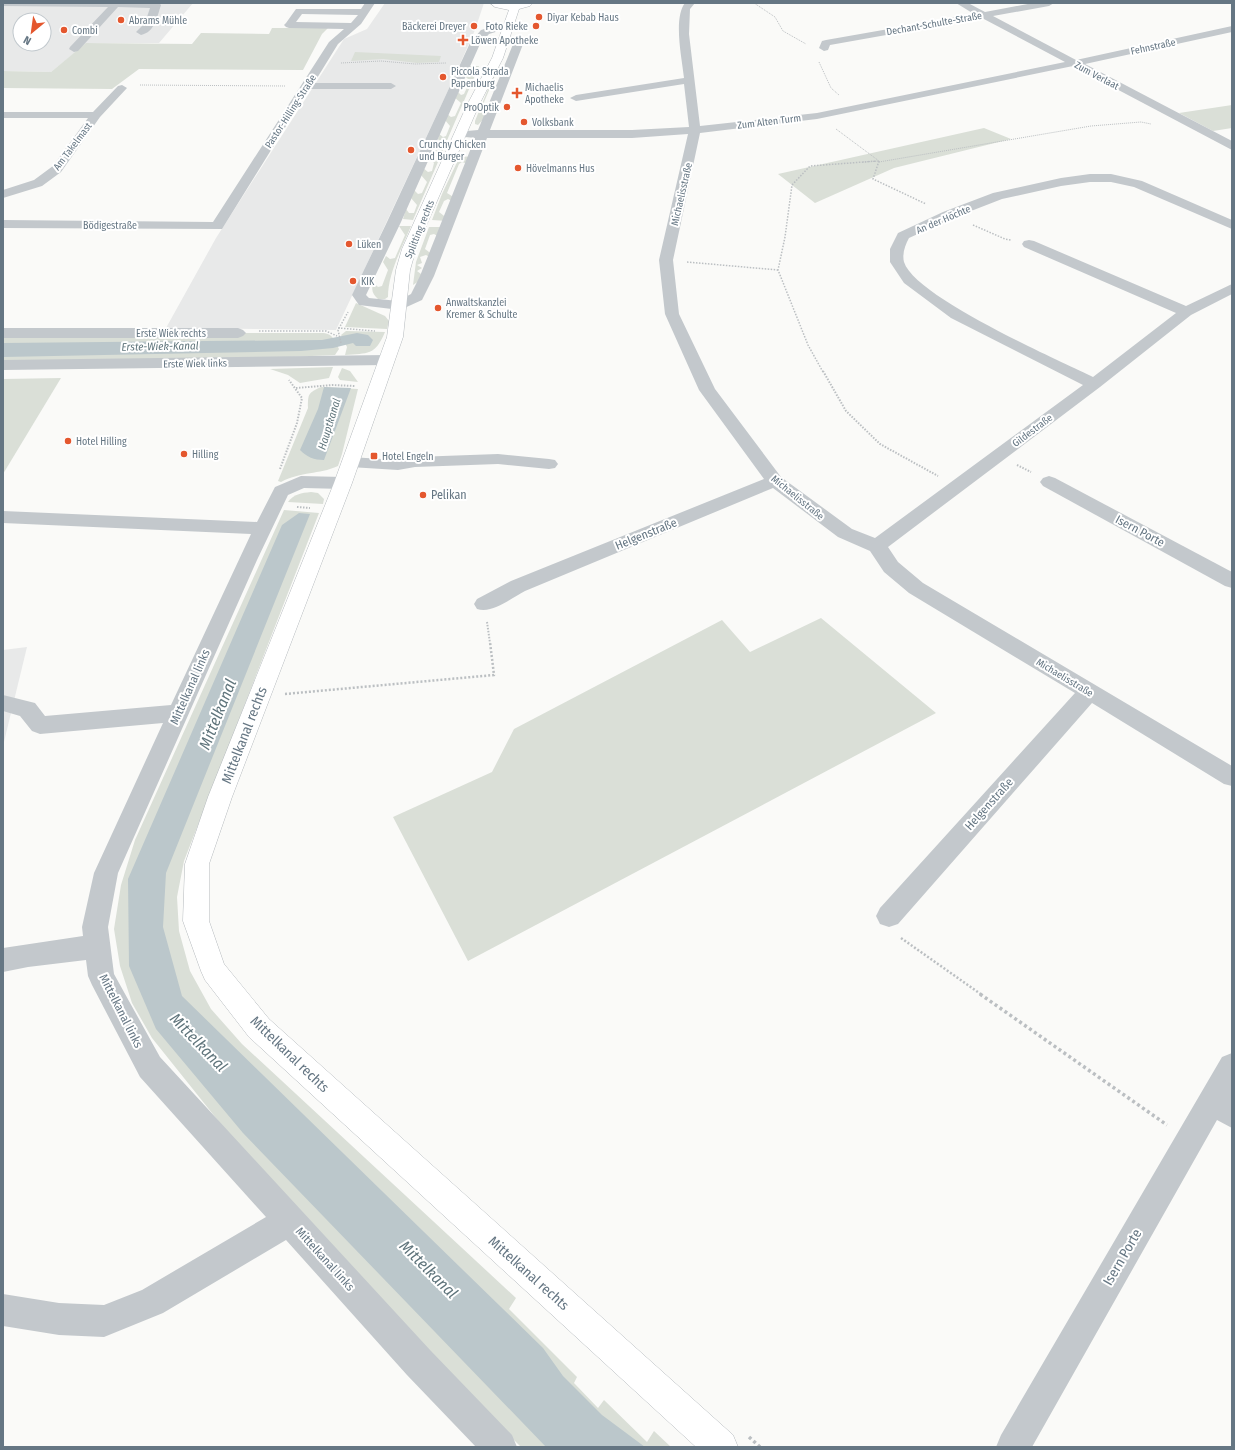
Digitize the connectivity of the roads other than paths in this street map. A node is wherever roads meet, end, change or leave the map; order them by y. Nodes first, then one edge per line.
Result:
1 (5, 3) edge
2 (370, 3) edge
3 (495, 3) edge
4 (528, 3) edge
5 (690, 3) edge
6 (961, 3) edge
7 (1050, 3) edge
8 (112, 4) edge
9 (156, 4) edge
10 (301, 7) edge
11 (511, 7) junction
12 (364, 12) junction
13 (983, 14) junction
14 (354, 26) junction
15 (498, 28) junction
16 (1232, 29) edge
17 (141, 32) dead end
18 (520, 39) dead end
19 (492, 42) dead end
20 (824, 48) road end
21 (74, 49) dead end
22 (1073, 62) junction
23 (480, 70) dead end
24 (689, 80) junction
25 (306, 86) junction
26 (391, 86) dead end
27 (122, 88) road end
28 (576, 98) dead end
29 (473, 105) junction
30 (3, 115) edge
31 (96, 115) junction
32 (695, 130) junction
33 (460, 134) junction
34 (483, 134) junction
35 (1232, 146) edge
36 (3, 194) edge
37 (3, 224) edge
38 (1232, 225) edge
39 (216, 226) joint
40 (1029, 244) road end
41 (1232, 288) edge
42 (400, 306) junction
43 (1186, 312) junction
44 (3, 333) edge
45 (238, 333) road end
46 (386, 360) junction
47 (3, 365) edge
48 (1094, 384) junction
49 (549, 464) dead end
50 (346, 472) junction
51 (775, 481) junction
52 (1049, 482) road end
53 (3, 516) edge
54 (262, 528) junction
55 (877, 546) junction
56 (1232, 581) edge
57 (484, 604) road end
58 (1089, 692) junction
59 (3, 703) edge
60 (178, 713) junction
61 (1232, 777) edge
62 (889, 916) road end
63 (98, 946) junction
64 (3, 960) edge
65 (1232, 1068) edge
66 (1223, 1107) edge
67 (290, 1220) junction
68 (3, 1310) edge
69 (500, 1447) edge
70 (721, 1447) edge
71 (1013, 1447) edge

1 - 8 street
2 - 12 street, Pastor-Hilling-Straße
3 - 11 main road
4 - 11 main road
5 - 24 street, Michaelisstraße
6 - 13 street, Zum Verlaat
7 - 13 street, Dechant-Schulte-Straße
8 - 9 street
8 - 21 street
9 - 17 street
10 - 12 street
10 - 14 street
11 - 15 main road
11 - 29 main road, Splitting rechts
12 - 14 street, Pastor-Hilling-Straße
13 - 20 street, Dechant-Schulte-Straße
13 - 22 street, Zum Verlaat
14 - 25 street, Pastor-Hilling-Straße
15 - 19 main road
15 - 42 street
16 - 22 street, Fehnstraße
18 - 34 street
22 - 32 street, Zum Alten Turm
22 - 35 street, Zum Verlaat
23 - 29 main road
24 - 28 street
24 - 32 street, Michaelisstraße
25 - 26 street
25 - 39 street, Pastor-Hilling-Straße
27 - 31 street, Am Takelmast
29 - 33 main road, Splitting rechts
30 - 31 street, Am Takelmast
31 - 36 street, Am Takelmast
32 - 34 street, Zum Alten Turm
32 - 51 street, Michaelisstraße
33 - 34 street, Zum Alten Turm
33 - 42 main road, Splitting rechts
34 - 42 street
37 - 39 street, Bödigestraße
38 - 48 street, An der Höchte
40 - 43 street
41 - 43 street, Gildestraße
42 - 46 main road, Splitting rechts
43 - 48 street, Gildestraße
44 - 45 street, Erste Wiek rechts
46 - 47 street, Erste Wiek links
46 - 50 main road, Splitting rechts
48 - 55 street, Gildestraße
49 - 50 street
50 - 54 street, Mittelkanal links
50 - 70 main road, Mittelkanal rechts
51 - 55 street, Michaelisstraße
51 - 57 street, Helgenstraße
52 - 56 street, Isern Porte
53 - 54 street
54 - 60 street, Mittelkanal links
55 - 58 street, Michaelisstraße
58 - 61 street, Michaelisstraße
58 - 62 street, Helgenstraße
59 - 60 street
60 - 63 street, Mittelkanal links
63 - 64 street
63 - 67 street, Mittelkanal links
65 - 66 street, Isern Porte
66 - 71 street, Isern Porte
67 - 68 street
67 - 69 street, Mittelkanal links

